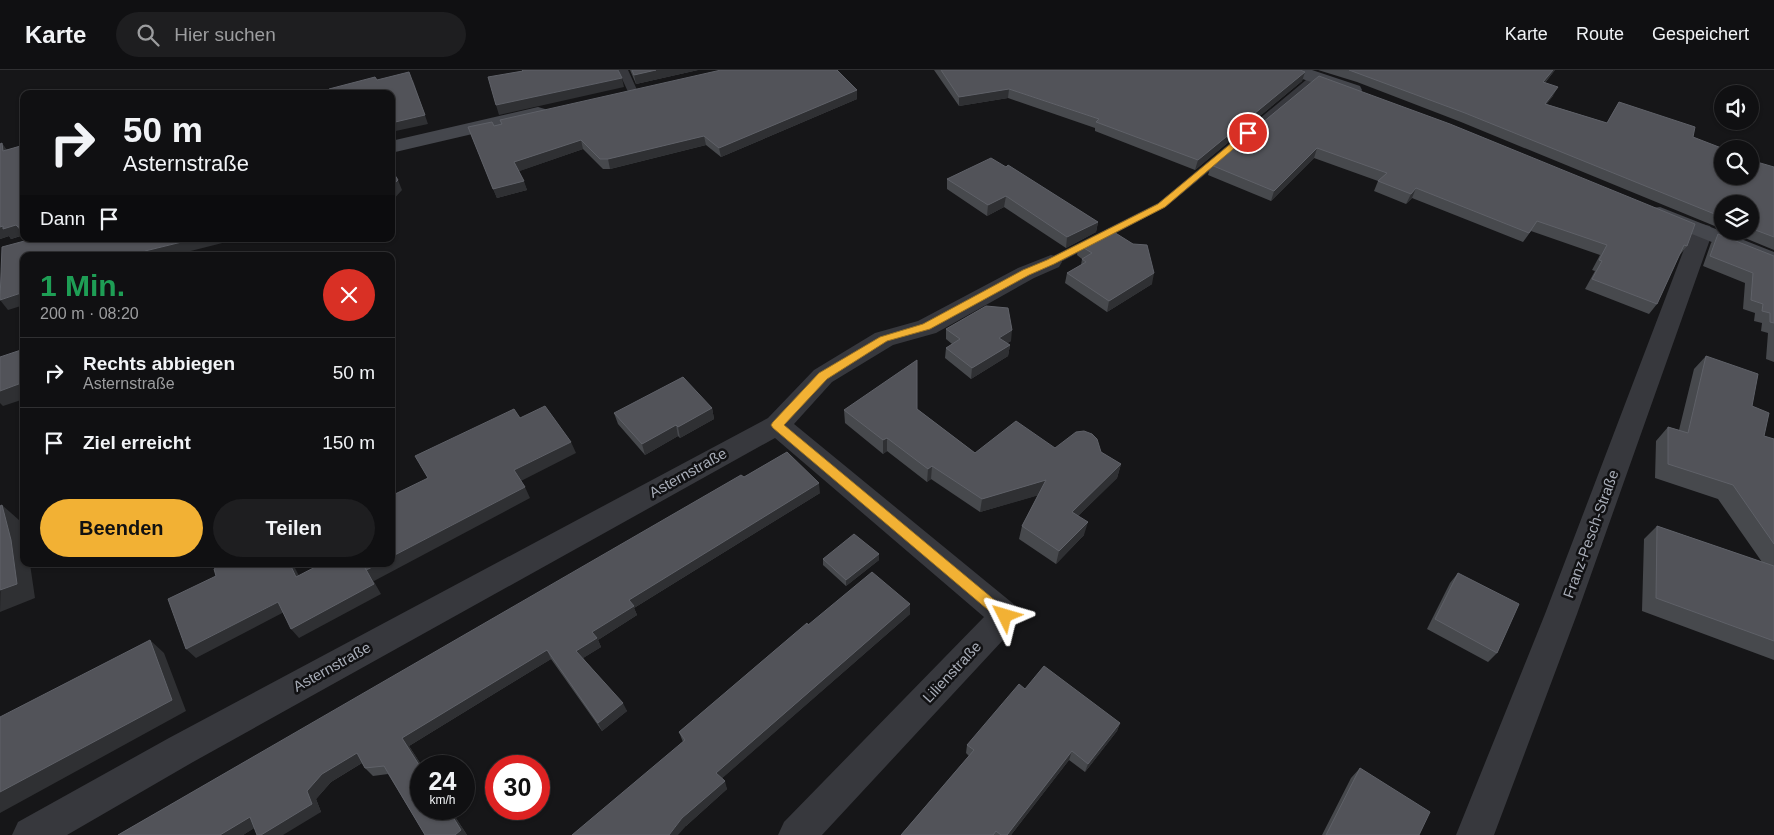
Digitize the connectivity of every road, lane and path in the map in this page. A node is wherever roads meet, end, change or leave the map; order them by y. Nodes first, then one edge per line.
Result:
1 (622, 70) edge
2 (1294, 70) edge
3 (1316, 77) junction
4 (632, 92) edge
5 (1375, 98) edge
6 (559, 108) edge
7 (395, 146) edge
8 (1646, 208) edge
9 (1702, 231) junction
10 (1774, 260) edge
11 (1050, 262) joint
12 (777, 425) junction
13 (32, 835) edge
14 (797, 835) edge
15 (1475, 835) edge

1 - 4 lane
2 - 3 main road
3 - 5 main road
3 - 11 lane, Asternstraße
6 - 7 main road
8 - 9 main road
9 - 10 main road
9 - 15 street, Franz-Pesch-Straße
11 - 12 street, Asternstraße
12 - 13 street, Asternstraße
12 - 14 street, Lilienstraße

